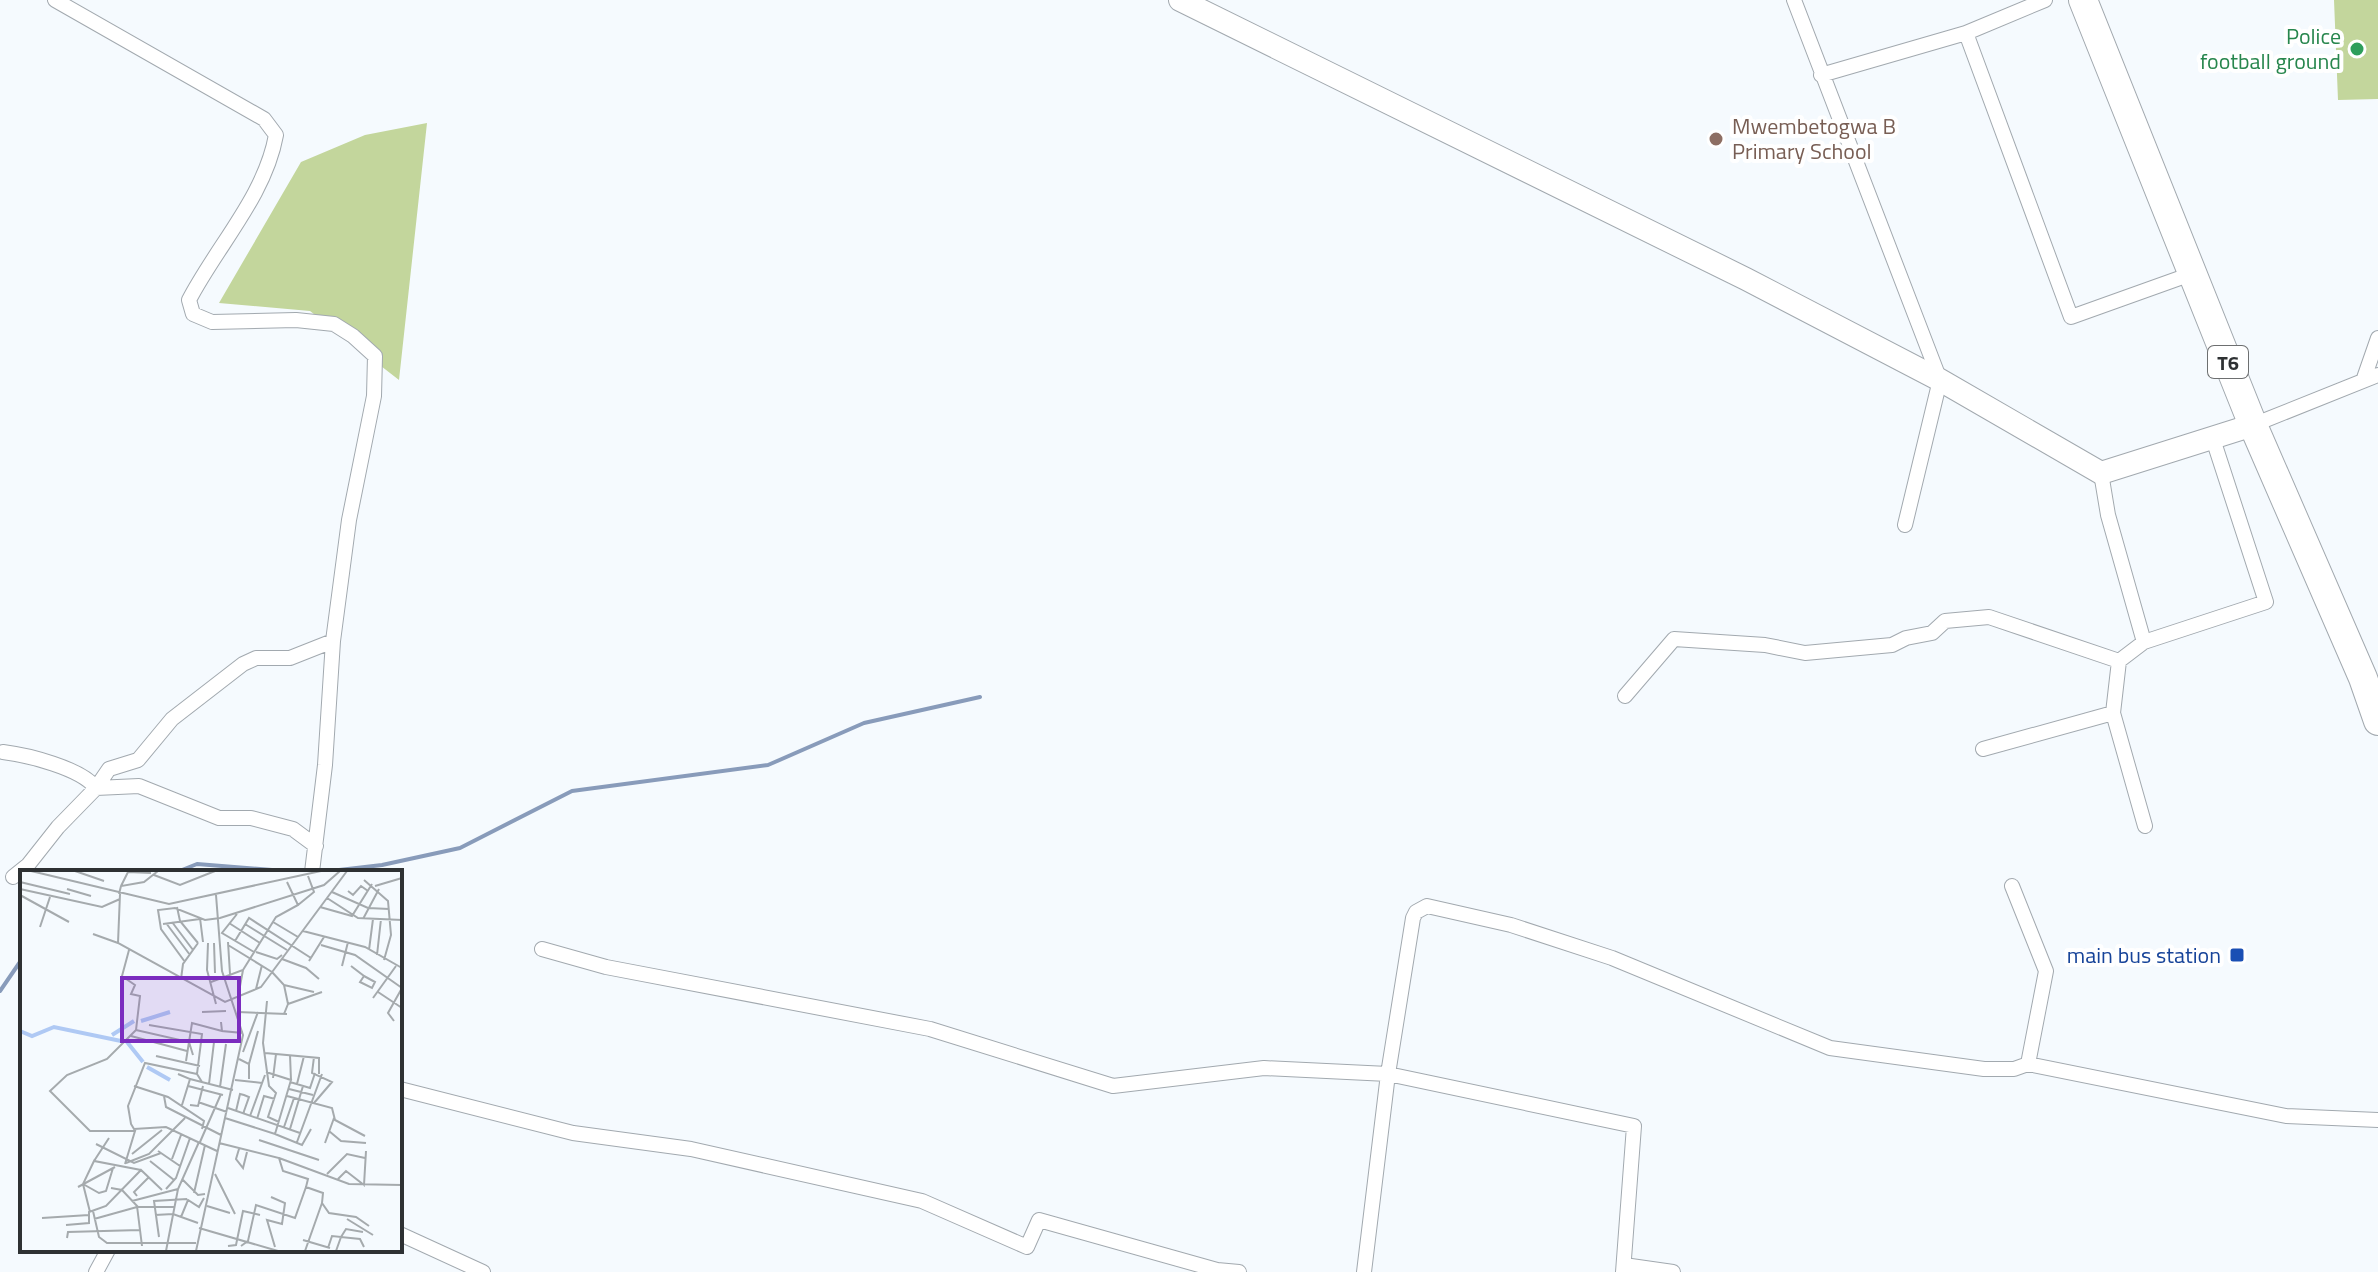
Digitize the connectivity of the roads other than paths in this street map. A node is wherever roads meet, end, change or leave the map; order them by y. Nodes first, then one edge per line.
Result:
1 (55, 0) edge
2 (1180, 0) edge
3 (1794, 0) edge
4 (2045, 0) edge
5 (2083, 0) edge
6 (1204, 6) edge
7 (1966, 33) junction
8 (1821, 75) junction
9 (2194, 273) junction
10 (2378, 338) edge
11 (2378, 375) edge
12 (1940, 380) junction
13 (2363, 381) junction
14 (2253, 425) junction
15 (2212, 436) junction
16 (2101, 473) junction
17 (1905, 525) dead end
18 (333, 641) junction
19 (2144, 642) junction
20 (2119, 661) junction
21 (2370, 676) edge
22 (1625, 696) dead end
23 (2113, 713) junction
24 (2378, 721) edge
25 (1983, 749) dead end
26 (3, 752) dead end
27 (96, 788) junction
28 (2145, 826) dead end
29 (316, 846) junction
30 (22, 870) edge
31 (312, 870) edge
32 (20, 871) edge
33 (13, 877) dead end
34 (2012, 886) dead end
35 (542, 949) dead end
36 (2028, 1064) junction
37 (1388, 1074) junction
38 (402, 1090) edge
39 (2378, 1120) edge
40 (402, 1235) edge
41 (107, 1252) edge
42 (1624, 1268) edge
43 (96, 1272) edge
44 (483, 1272) edge
45 (1239, 1272) edge
46 (1364, 1272) edge
47 (1673, 1272) edge

1 - 18 street
2 - 6 street
3 - 8 street
4 - 7 street
5 - 9 highway, T6
6 - 12 street
7 - 8 street
7 - 9 street
8 - 12 street
9 - 14 highway, T6
10 - 13 street
11 - 13 street
12 - 16 street
12 - 17 street
13 - 14 street
14 - 15 street
14 - 21 highway, T6
15 - 16 street
15 - 19 street
16 - 19 street
18 - 27 street
18 - 29 street
19 - 20 street
20 - 22 street
20 - 23 street
21 - 24 highway, T6
23 - 25 street
23 - 28 street
26 - 27 street
27 - 29 street
27 - 30 street
29 - 31 street
32 - 33 street
34 - 36 street
35 - 37 street
36 - 37 street
36 - 39 street
37 - 42 street
37 - 46 street
38 - 45 street
40 - 44 street
41 - 43 street
42 - 47 street

